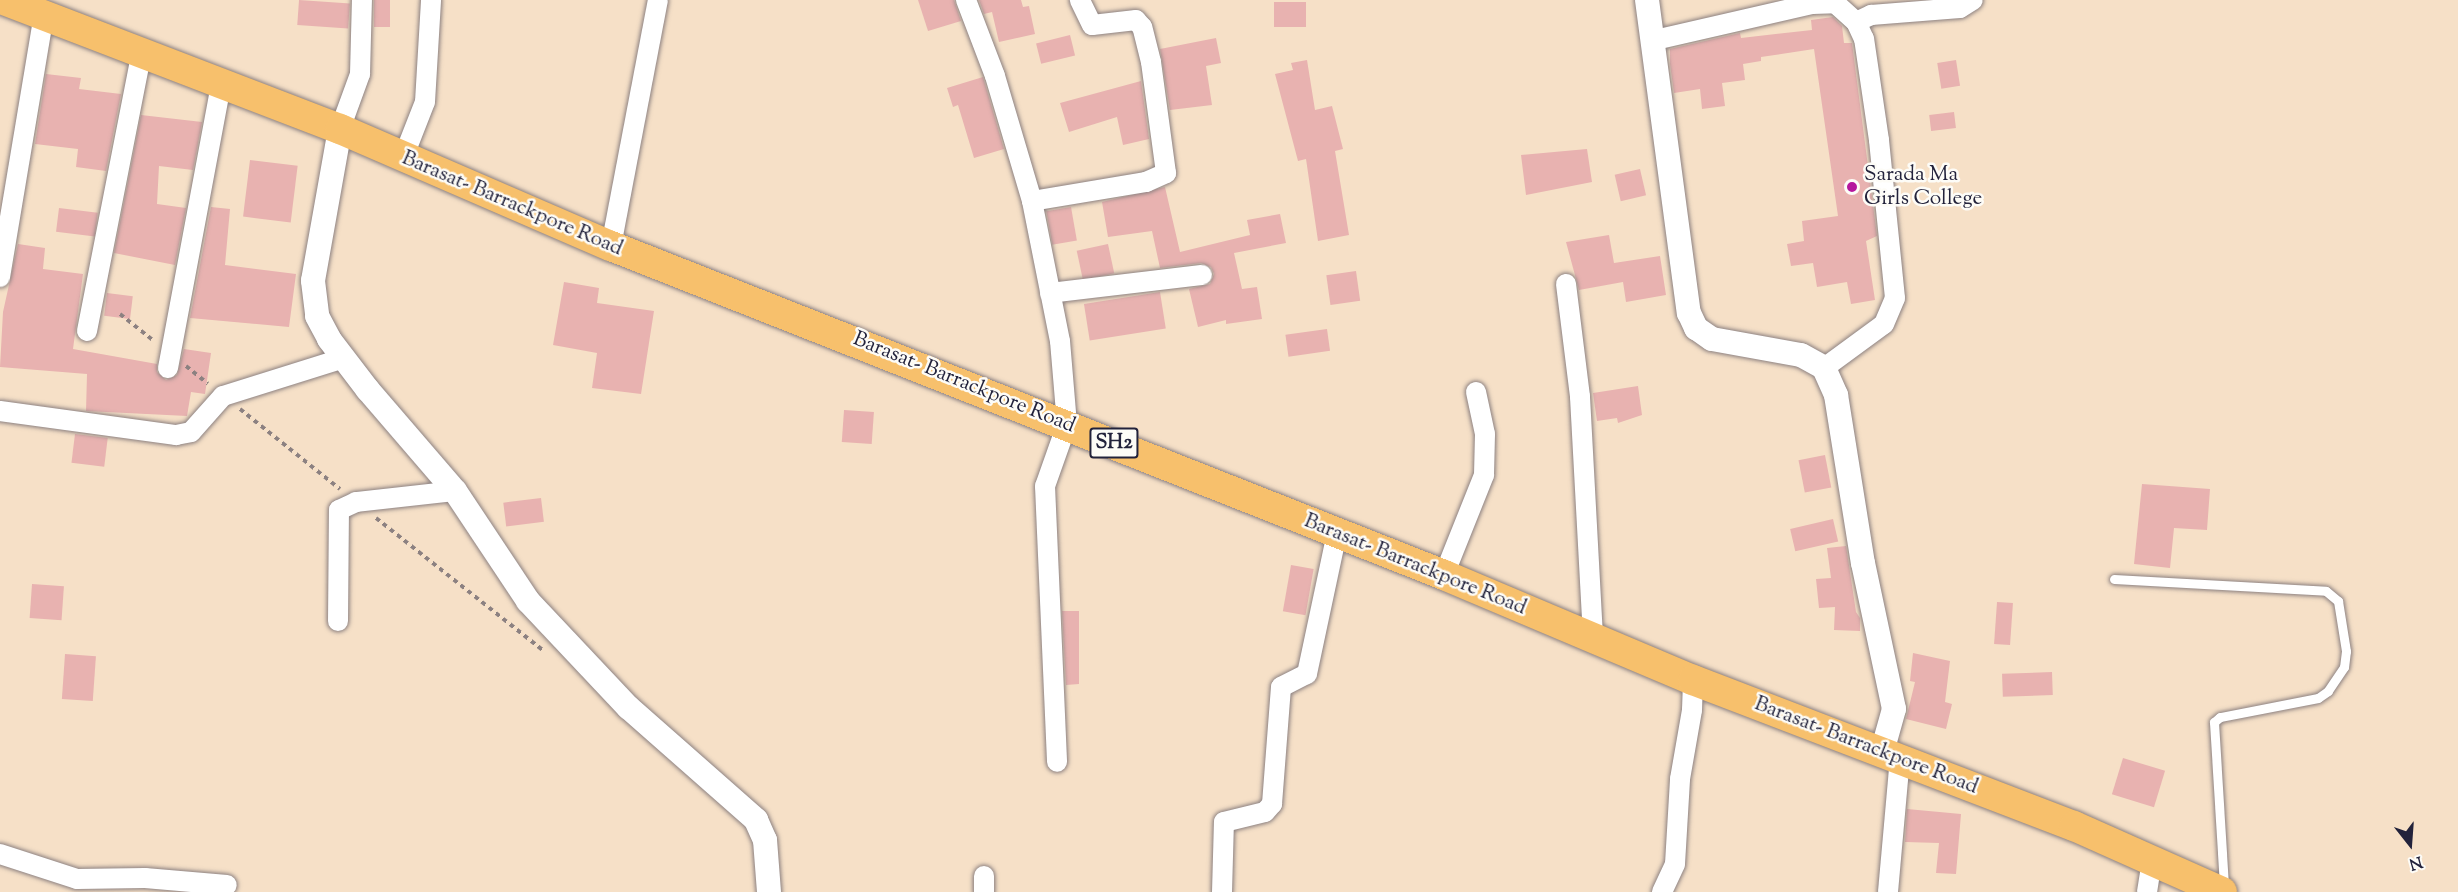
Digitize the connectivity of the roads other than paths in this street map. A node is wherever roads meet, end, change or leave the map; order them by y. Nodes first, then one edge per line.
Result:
1 (4, 0) edge
2 (362, 0) edge
3 (431, 0) edge
4 (658, 0) edge
5 (966, 0) edge
6 (1080, 0) edge
7 (1647, 0) edge
8 (1973, 0) edge
9 (44, 15) junction
10 (1856, 22) junction
11 (1655, 40) junction
12 (141, 55) junction
13 (221, 86) junction
14 (340, 129) junction
15 (403, 158) junction
16 (1032, 201) junction
17 (611, 246) junction
18 (1202, 275) dead end
19 (0, 277) edge
20 (1566, 284) dead end
21 (1050, 293) junction
22 (87, 331) dead end
23 (344, 358) junction
24 (172, 363) road end
25 (1824, 368) junction
26 (1476, 392) dead end
27 (0, 411) edge
28 (1067, 424) junction
29 (455, 491) junction
30 (1337, 533) junction
31 (1444, 575) junction
32 (2114, 579) dead end
33 (338, 621) dead end
34 (1593, 640) junction
35 (1693, 680) junction
36 (1891, 755) junction
37 (1057, 762) dead end
38 (0, 854) edge
39 (2152, 861) junction
40 (145, 885) edge
41 (226, 885) dead end
42 (769, 892) edge
43 (1222, 892) edge
44 (1662, 892) edge
45 (1888, 892) edge
46 (2147, 892) edge
47 (2223, 892) edge

1 - 9 main road, Barasat- Barrackpore Road / SH2
2 - 14 street
3 - 15 street
4 - 17 street
5 - 16 street
6 - 16 street
7 - 11 street
8 - 10 street
9 - 12 main road, Barasat- Barrackpore Road / SH2
9 - 19 street
10 - 11 street
10 - 25 street
11 - 25 street
12 - 13 main road, Barasat- Barrackpore Road / SH2
12 - 22 street
13 - 14 main road, Barasat- Barrackpore Road / SH2
13 - 24 street
14 - 15 main road, Barasat- Barrackpore Road / SH2
14 - 23 street
15 - 17 main road, Barasat- Barrackpore Road / SH2
16 - 21 street
17 - 28 main road, Barasat- Barrackpore Road / SH2
18 - 21 street
20 - 34 street
21 - 28 street
23 - 27 street
23 - 29 street
25 - 36 street
26 - 31 street
28 - 30 main road, Barasat- Barrackpore Road / SH2
28 - 37 street
29 - 33 street
29 - 42 street
30 - 31 main road, Barasat- Barrackpore Road / SH2
30 - 43 street
31 - 34 main road, Barasat- Barrackpore Road / SH2
32 - 47 lane
34 - 35 main road, Barasat- Barrackpore Road / SH2
35 - 36 main road, Barasat- Barrackpore Road / SH2
35 - 44 street
36 - 39 main road, Barasat- Barrackpore Road / SH2
36 - 45 street
38 - 40 street
39 - 46 street
39 - 47 main road, Barasat- Barrackpore Road / SH2
40 - 41 street

